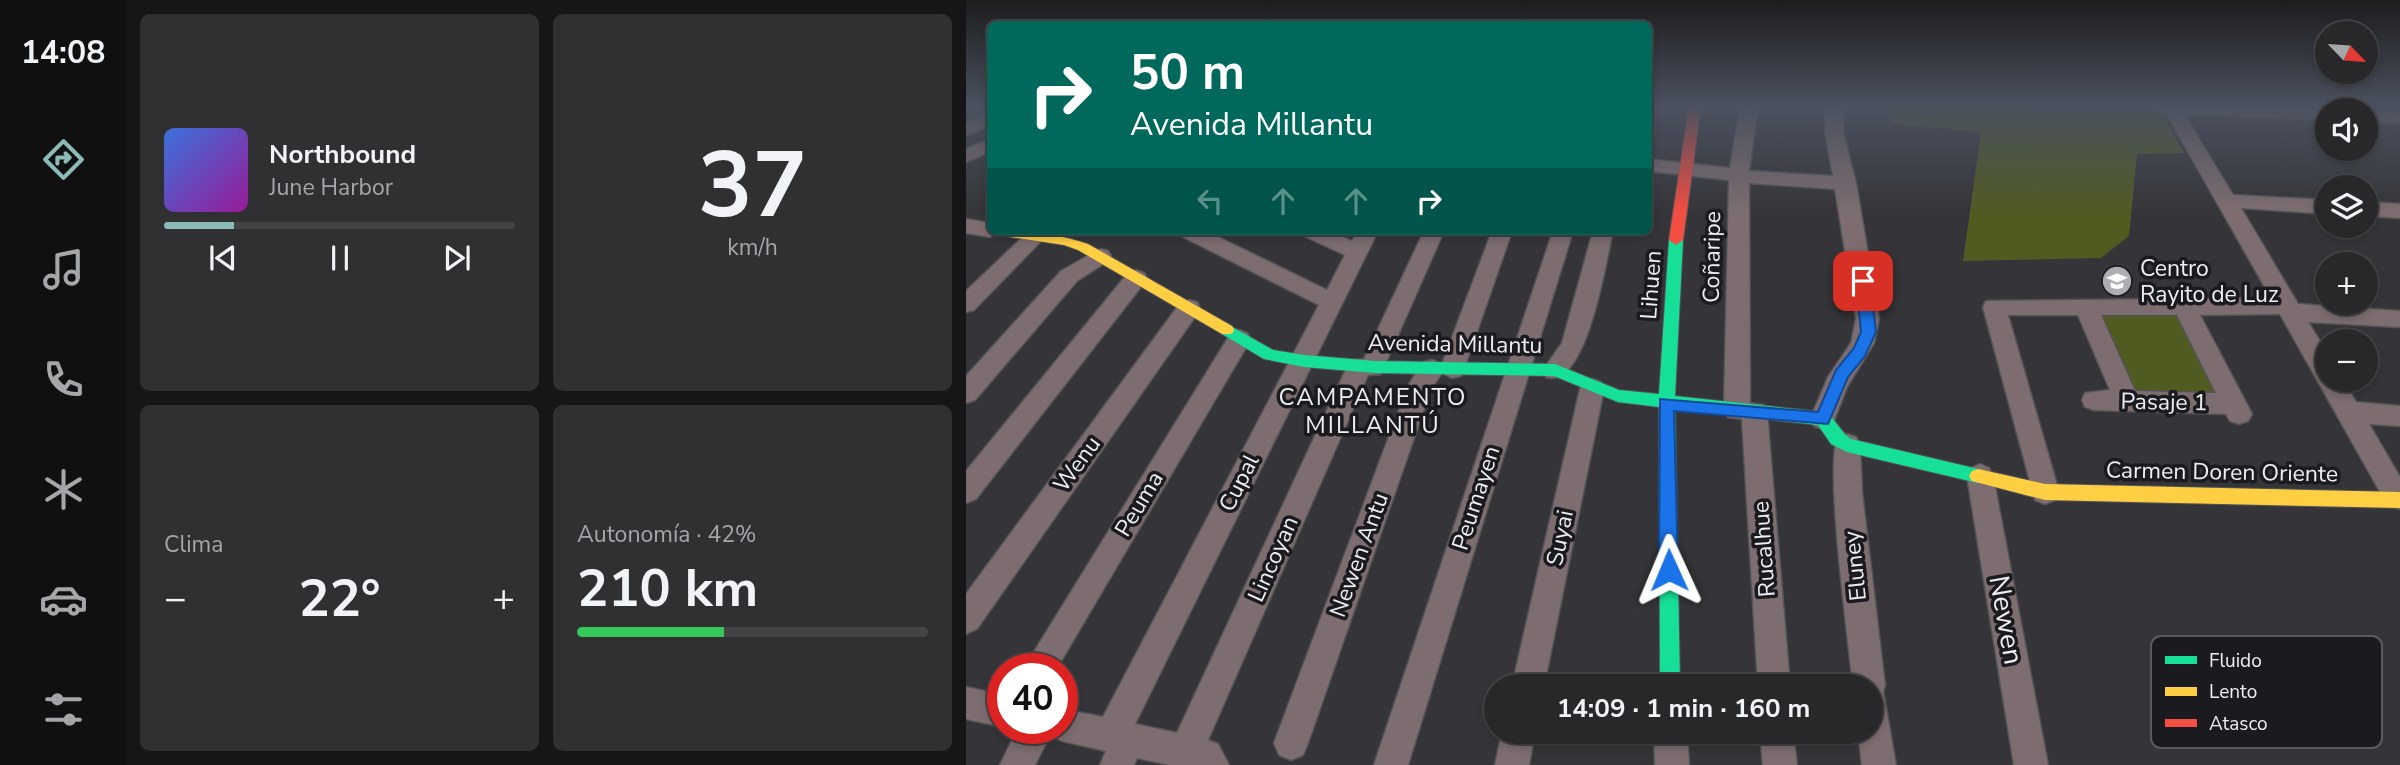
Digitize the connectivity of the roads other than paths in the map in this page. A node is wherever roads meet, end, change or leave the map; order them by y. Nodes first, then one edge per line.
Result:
1 (1688, 142) edge
2 (1744, 142) edge
3 (1836, 142) edge
4 (2188, 142) edge
5 (987, 146) edge
6 (966, 156) edge
7 (1652, 165) edge
8 (1682, 169) junction
9 (1740, 174) junction
10 (1846, 183) junction
11 (2226, 201) junction
12 (2315, 206) edge
13 (2378, 210) edge
14 (2400, 211) edge
15 (1016, 235) edge
16 (1196, 235) edge
17 (1330, 235) edge
18 (1432, 235) edge
19 (1500, 235) edge
20 (1562, 235) edge
21 (1602, 235) edge
22 (1070, 236) edge
23 (1035, 237) junction
24 (1363, 242) edge
25 (1100, 256) junction
26 (1136, 278) junction
27 (1331, 301) junction
28 (966, 304) edge
29 (2086, 306) junction
30 (2184, 306) junction
31 (1189, 308) junction
32 (2289, 309) junction
33 (2400, 319) edge
34 (1239, 339) junction
35 (2315, 354) edge
36 (1301, 362) junction
37 (1366, 367) junction
38 (1442, 369) junction
39 (1518, 369) junction
40 (1555, 370) junction
41 (1592, 389) junction
42 (2337, 392) edge
43 (966, 393) edge
44 (2094, 400) dead end
45 (2126, 401) junction
46 (1666, 404) junction
47 (1746, 411) junction
48 (2348, 412) junction
49 (2400, 416) edge
50 (1823, 419) junction
51 (1847, 445) junction
52 (1980, 476) junction
53 (2396, 489) edge
54 (966, 491) edge
55 (2045, 492) junction
56 (966, 619) edge
57 (1049, 653) edge
58 (1531, 674) edge
59 (1670, 674) edge
60 (1773, 674) edge
61 (1868, 674) edge
62 (966, 703) edge
63 (987, 708) edge
64 (1078, 731) edge
65 (1291, 743) dead end
66 (1028, 744) edge
67 (1516, 744) edge
68 (1671, 744) edge
69 (1778, 744) edge
70 (1876, 744) edge
71 (1119, 747) edge
72 (1202, 758) edge
73 (1017, 765) edge
74 (1391, 765) edge
75 (1511, 765) edge
76 (1672, 765) edge
77 (1780, 765) edge
78 (1878, 765) edge
79 (2031, 765) edge

1 - 8 street, Lihuen
2 - 9 street, Coñaripe
3 - 10 street
4 - 11 street
5 - 6 street
7 - 8 street
8 - 9 street
8 - 46 street, Lihuen
9 - 10 street
9 - 47 street, Coñaripe
10 - 50 street
11 - 12 street
11 - 32 street
13 - 14 street
15 - 23 street, Avenida Millantu
16 - 27 street
17 - 24 street
18 - 37 street, Lincoyan
19 - 38 street, Newen Antu
20 - 39 street, Peumayen
21 - 40 street
22 - 23 street, Avenida Millantu
22 - 25 street, Avenida Millantu
23 - 28 street
24 - 27 street, Cupal
25 - 26 street, Avenida Millantu
25 - 43 street
26 - 31 street, Avenida Millantu
26 - 54 street
27 - 36 street, Cupal
29 - 30 street
29 - 45 street
29 - 55 street
30 - 32 street
30 - 45 street, Pasaje 1
31 - 34 street, Avenida Millantu
31 - 56 street, Wenu
32 - 33 street
32 - 35 street
34 - 36 street, Avenida Millantu
34 - 57 street, Peuma
36 - 37 street, Avenida Millantu
36 - 71 street, Cupal
37 - 38 street, Avenida Millantu
37 - 72 street, Lincoyan
38 - 39 street, Avenida Millantu
38 - 65 street, Newen Antu
39 - 40 street, Avenida Millantu
39 - 74 street, Peumayen
40 - 41 street, Avenida Millantu
41 - 46 street, Avenida Millantu
41 - 58 street, Suyai
42 - 48 street
44 - 45 street, Pasaje 1
46 - 47 street, Avenida Millantu
46 - 59 street, Lihuen
47 - 50 street, Avenida Millantu
47 - 60 street, Rucalhue
48 - 49 street
48 - 53 street
50 - 51 street
51 - 52 street
51 - 61 street, Eluney
52 - 55 street
52 - 79 street, Newen
53 - 55 street, Carmen Doren Oriente
62 - 63 street
64 - 71 street
66 - 73 street
67 - 75 street
68 - 76 street
69 - 77 street
70 - 78 street
71 - 72 street

